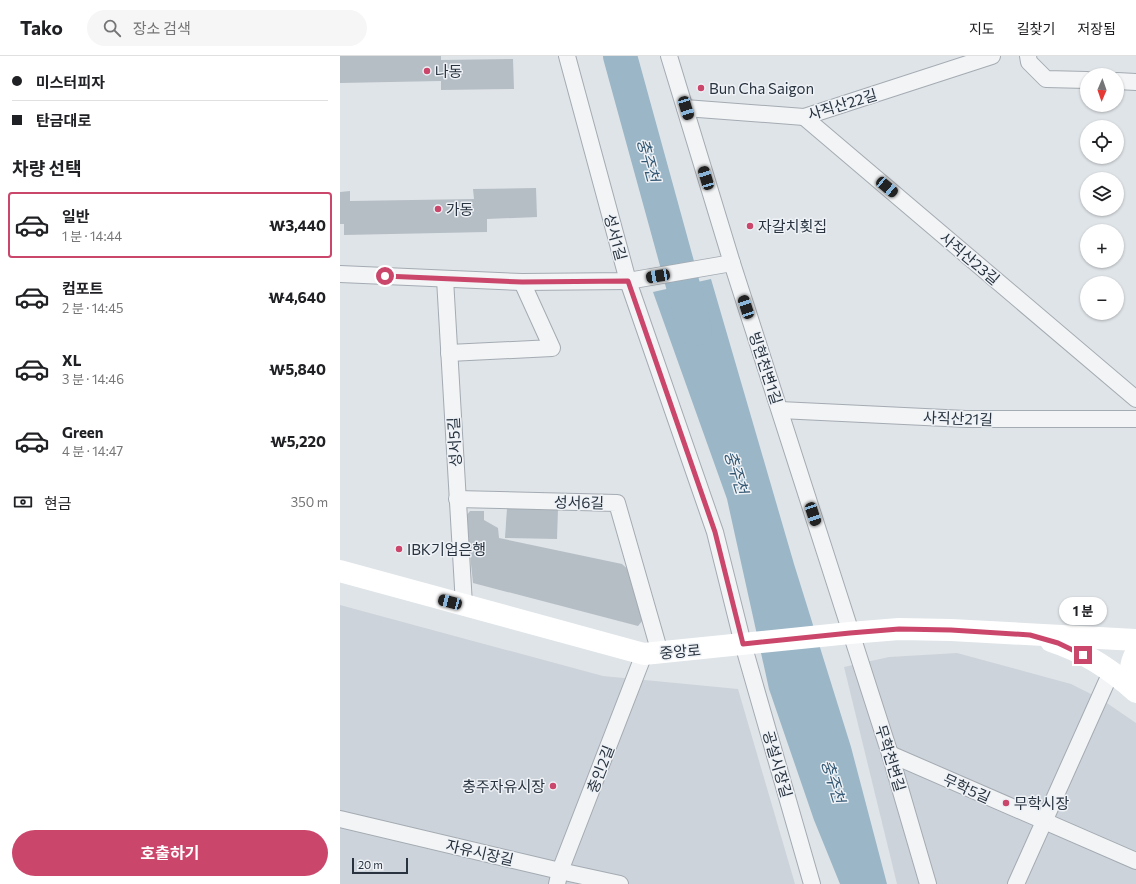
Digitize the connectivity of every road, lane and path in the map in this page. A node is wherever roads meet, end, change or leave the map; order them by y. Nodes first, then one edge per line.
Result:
1 (567, 56) edge
2 (669, 56) edge
3 (992, 56) edge
4 (1028, 56) edge
5 (1080, 80) edge
6 (1124, 81) edge
7 (1136, 82) edge
8 (686, 108) junction
9 (804, 117) junction
10 (732, 263) junction
11 (340, 274) edge
12 (445, 279) junction
13 (628, 281) junction
14 (522, 282) junction
15 (449, 353) junction
16 (1136, 399) edge
17 (780, 410) junction
18 (1136, 419) edge
19 (457, 499) junction
20 (340, 571) edge
21 (464, 606) junction
22 (842, 634) junction
23 (1030, 635) junction
24 (1136, 640) edge
25 (749, 644) junction
26 (652, 653) junction
27 (1136, 653) edge
28 (1112, 672) junction
29 (1136, 691) edge
30 (890, 754) junction
31 (340, 819) edge
32 (1045, 822) junction
33 (1136, 861) edge
34 (558, 878) edge
35 (620, 884) edge
36 (812, 884) edge
37 (928, 884) edge
38 (1016, 884) edge

1 - 13 street, 성서1길
2 - 8 street, 빙현천변1길
3 - 9 street, 사직산22길
4 - 5 street
6 - 7 street
8 - 9 street, 사직산22길
8 - 10 street, 빙현천변1길
9 - 16 street, 사직산23길
10 - 13 street
10 - 17 street, 빙현천변1길
11 - 12 street
12 - 14 street
12 - 15 street, 성서5길
13 - 14 street
13 - 25 street, 성서1길
14 - 15 street
15 - 19 street, 성서5길
17 - 18 street, 사직산21길
17 - 22 street, 빙현천변1길
19 - 21 street, 성서5길
19 - 26 street, 성서6길
20 - 21 main road, 중앙로
21 - 26 main road, 중앙로
22 - 23 main road, 중앙로
22 - 25 main road, 중앙로
22 - 30 street, 무학천변길
23 - 24 main road
23 - 28 main road
25 - 26 main road, 중앙로
25 - 36 street, 공설시장길
26 - 34 street, 충인2길
27 - 29 main road
28 - 29 main road
28 - 32 street
30 - 32 street, 무학5길
30 - 37 street, 무학천변길
31 - 34 street, 자유시장길
32 - 33 street, 무학5길
32 - 38 street
34 - 35 street, 자유시장길

